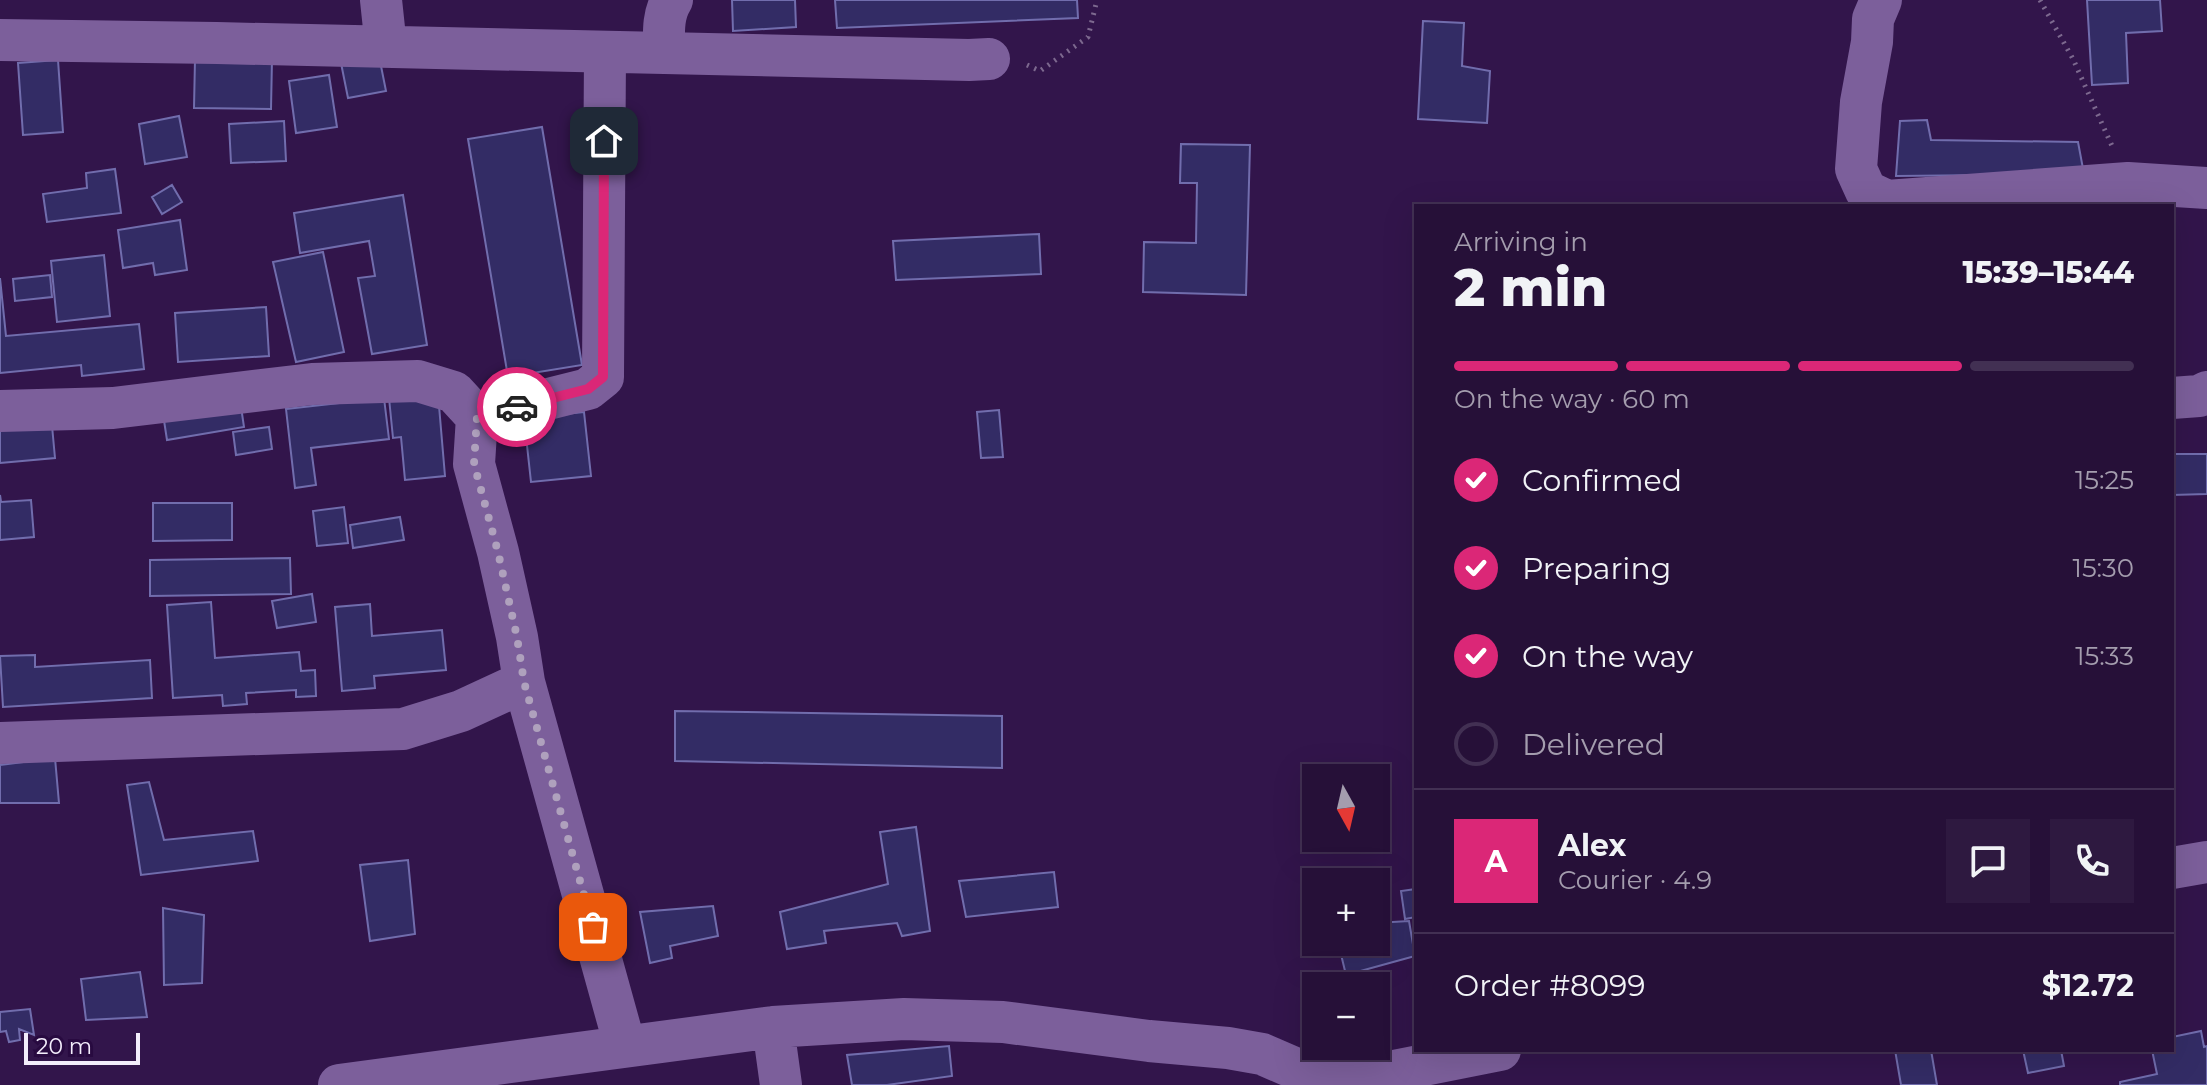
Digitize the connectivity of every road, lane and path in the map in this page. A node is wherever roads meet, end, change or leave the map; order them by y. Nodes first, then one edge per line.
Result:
1 (381, 0) edge
2 (672, 0) edge
3 (1097, 0) edge
4 (1881, 0) edge
5 (2040, 0) edge
6 (0, 40) edge
7 (386, 47) junction
8 (605, 52) junction
9 (664, 53) junction
10 (989, 59) joint
11 (2207, 188) edge
12 (2124, 195) edge
13 (2207, 392) edge
14 (2174, 398) edge
15 (0, 411) edge
16 (477, 417) junction
17 (524, 682) junction
18 (0, 743) edge
19 (2207, 862) edge
20 (2174, 868) edge
21 (773, 1027) junction
22 (625, 1046) junction
23 (1490, 1052) edge
24 (1306, 1079) edge
25 (339, 1085) edge
26 (781, 1085) edge

1 - 7 street
2 - 9 street
3 - 10 path
4 - 12 street
5 - 12 path
6 - 7 street
7 - 8 street
8 - 9 street
8 - 16 street
9 - 10 street
11 - 12 street
13 - 14 street
15 - 16 street
16 - 17 street
17 - 18 street
17 - 22 street
19 - 20 street
21 - 22 street
21 - 24 street
21 - 26 street
22 - 25 street
23 - 24 street

